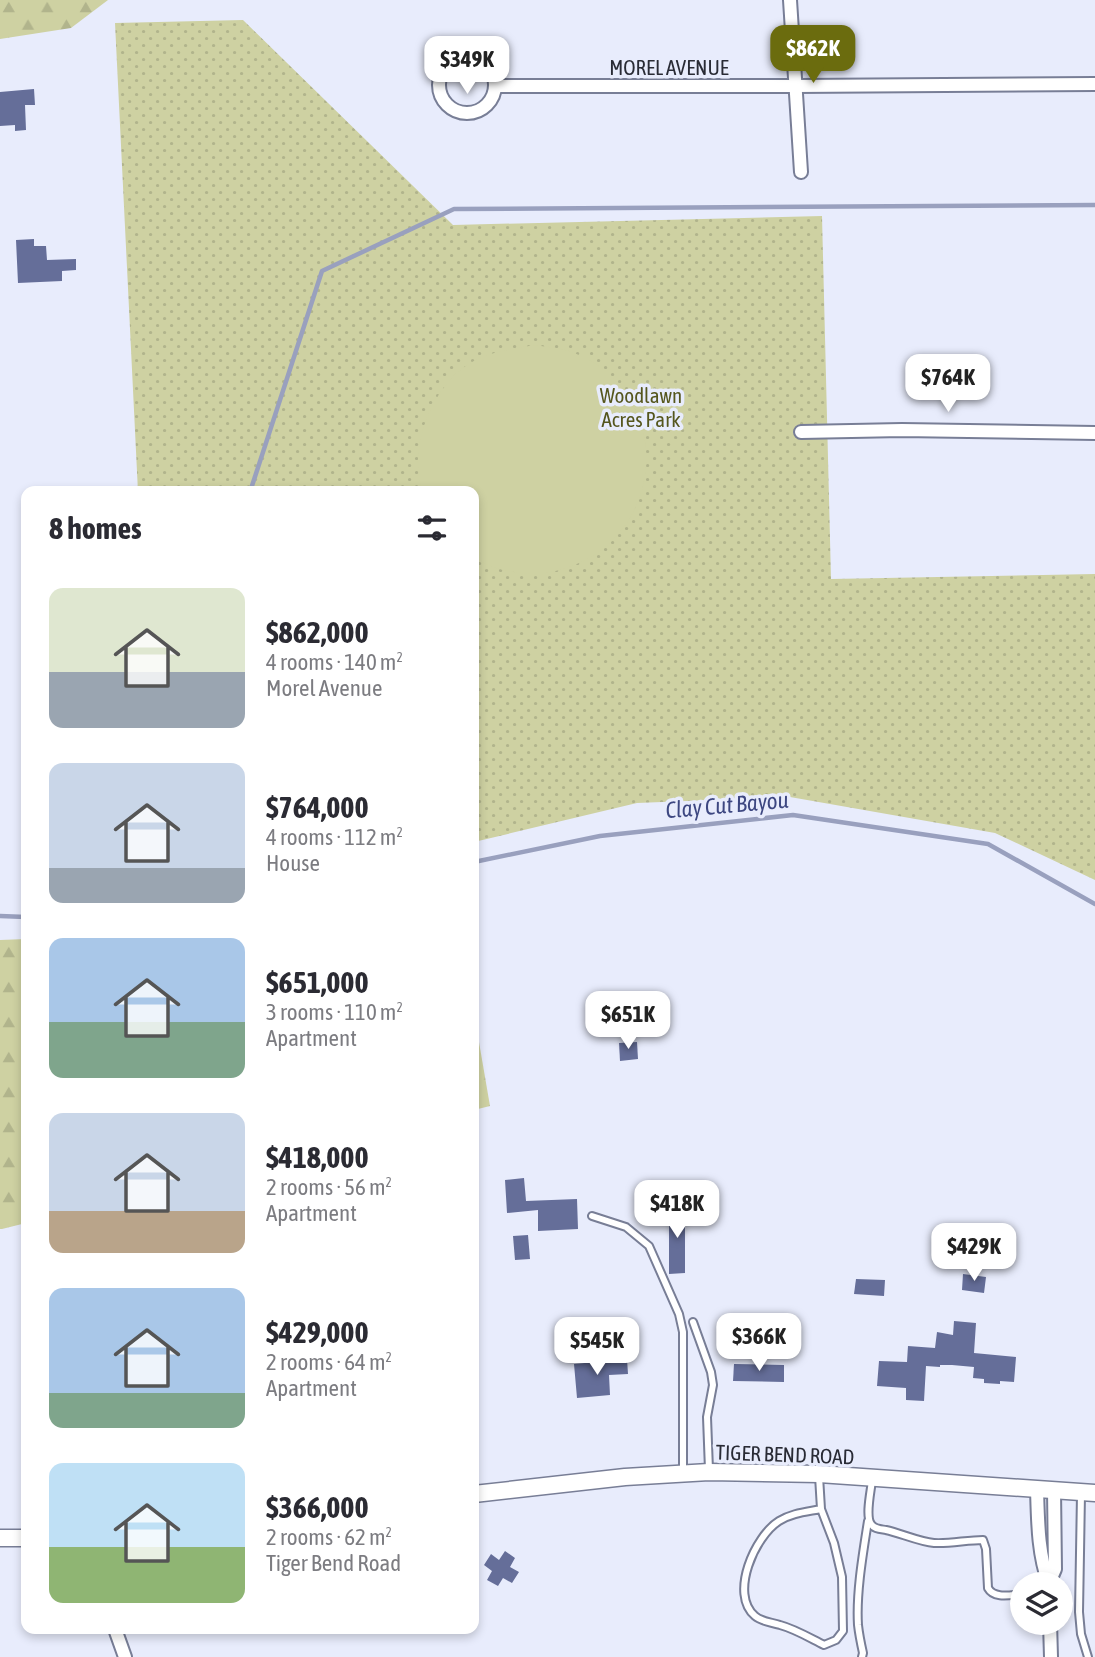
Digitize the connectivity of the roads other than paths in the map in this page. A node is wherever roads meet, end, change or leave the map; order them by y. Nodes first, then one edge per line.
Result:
1 (790, 0) edge
2 (1095, 84) edge
3 (496, 86) junction
4 (796, 86) junction
5 (801, 172) dead end
6 (801, 432) dead end
7 (1095, 433) edge
8 (592, 1216) dead end
9 (693, 1322) dead end
10 (709, 1472) junction
11 (683, 1473) junction
12 (819, 1475) junction
13 (872, 1478) junction
14 (1037, 1489) junction
15 (1054, 1490) junction
16 (479, 1493) edge
17 (1088, 1493) edge
18 (821, 1509) junction
19 (869, 1519) junction
20 (0, 1538) edge
21 (21, 1538) edge
22 (1044, 1572) edge
23 (1054, 1572) edge
24 (1010, 1594) edge
25 (117, 1634) edge
26 (1050, 1635) edge
27 (125, 1657) edge
28 (862, 1657) edge
29 (1051, 1657) edge
30 (1088, 1657) edge

1 - 4 street
2 - 4 street, MOREL AVENUE
3 - 3 street
3 - 4 street, MOREL AVENUE
4 - 5 street
6 - 7 street
8 - 11 lane
9 - 10 lane
10 - 11 main road, TIGER BEND ROAD
10 - 12 main road, TIGER BEND ROAD
11 - 16 main road, TIGER BEND ROAD
12 - 13 main road, TIGER BEND ROAD
12 - 18 lane
13 - 14 main road, TIGER BEND ROAD
13 - 19 lane
14 - 15 main road, TIGER BEND ROAD
14 - 22 street
15 - 17 main road, TIGER BEND ROAD
15 - 23 street
17 - 30 lane
18 - 18 lane
19 - 24 lane
19 - 28 lane
20 - 21 main road
25 - 27 street
26 - 29 street

